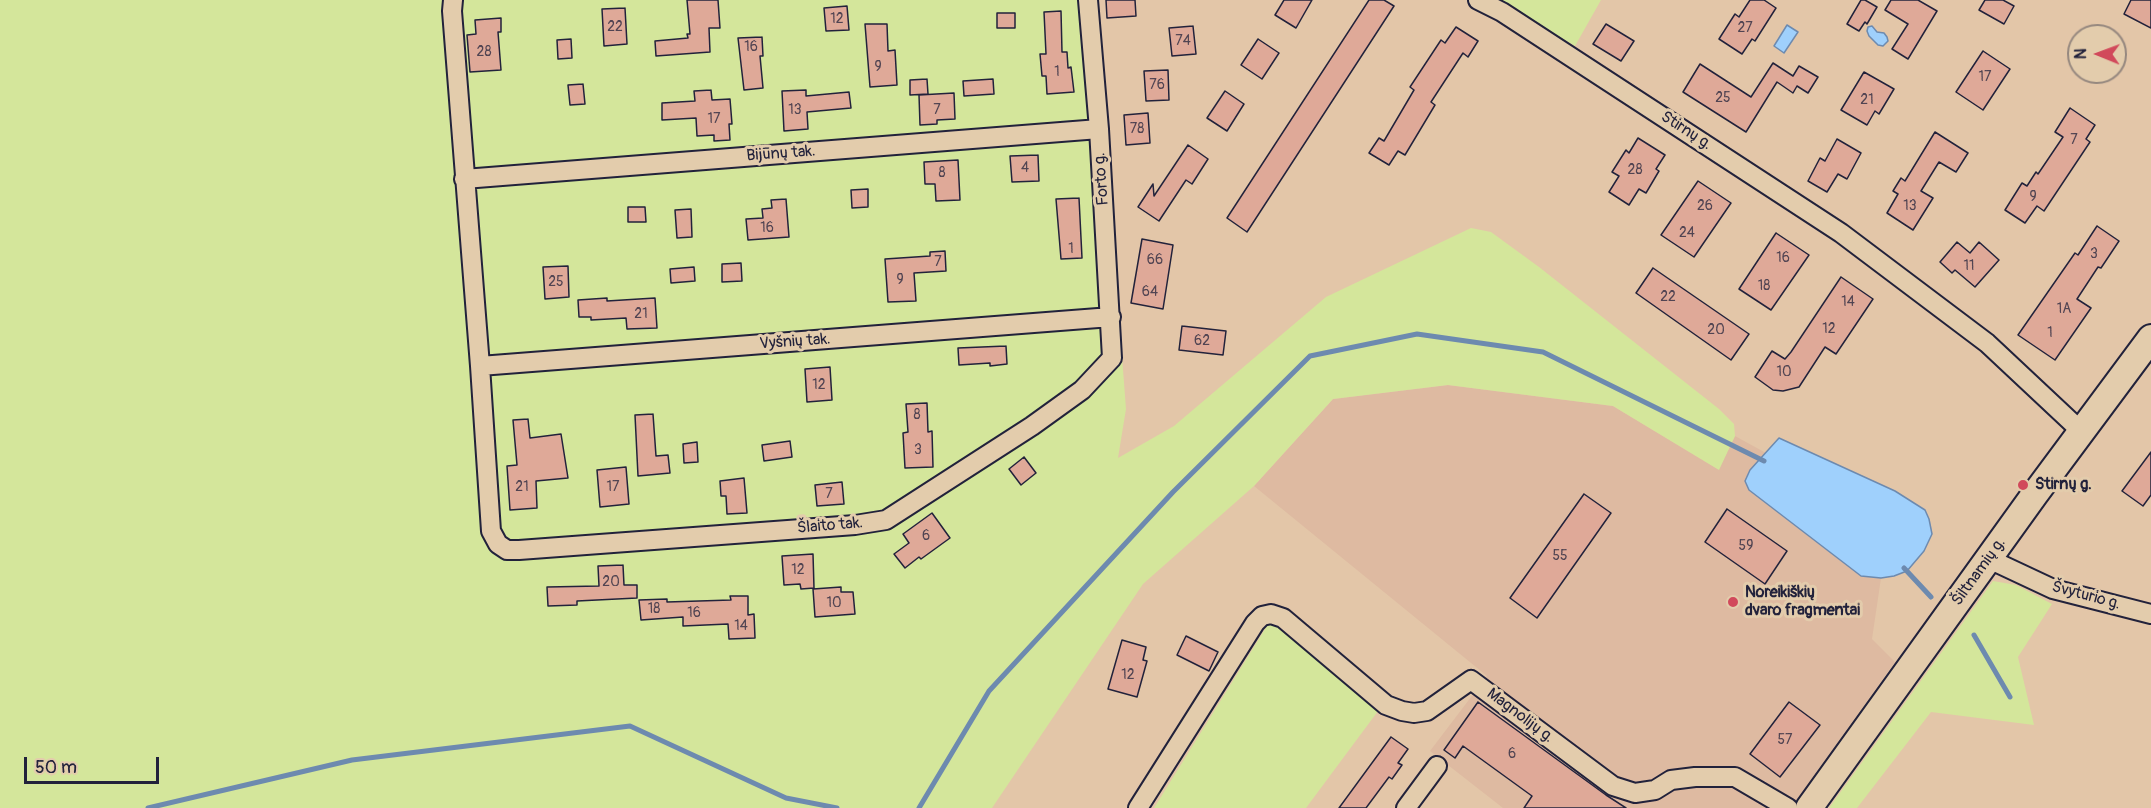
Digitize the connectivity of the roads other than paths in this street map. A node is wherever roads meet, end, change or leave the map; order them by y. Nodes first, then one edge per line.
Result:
1 (453, 0) edge
2 (1088, 0) edge
3 (1478, 0) edge
4 (1099, 129) junction
5 (464, 179) junction
6 (1110, 317) junction
7 (2151, 338) edge
8 (1112, 358) joint
9 (480, 366) junction
10 (2082, 432) junction
11 (1989, 559) junction
12 (2151, 614) edge
13 (1437, 766) dead end
14 (1138, 808) edge
15 (1406, 808) edge
16 (1788, 808) edge
17 (1809, 808) edge

1 - 5 street
2 - 4 street, Forto g.
3 - 10 street, Stirnų g.
4 - 5 street, Bijūnų tak.
4 - 6 street, Forto g.
5 - 9 street
6 - 8 street, Forto g.
6 - 9 street, Vyšnių tak.
7 - 10 main road, Šiltnamių g.
8 - 9 street, Šlaito tak.
10 - 11 main road, Šiltnamių g.
11 - 12 street, Švyturio g.
11 - 17 main road, Šiltnamių g.
13 - 15 street
14 - 16 street, Magnolijų g.

